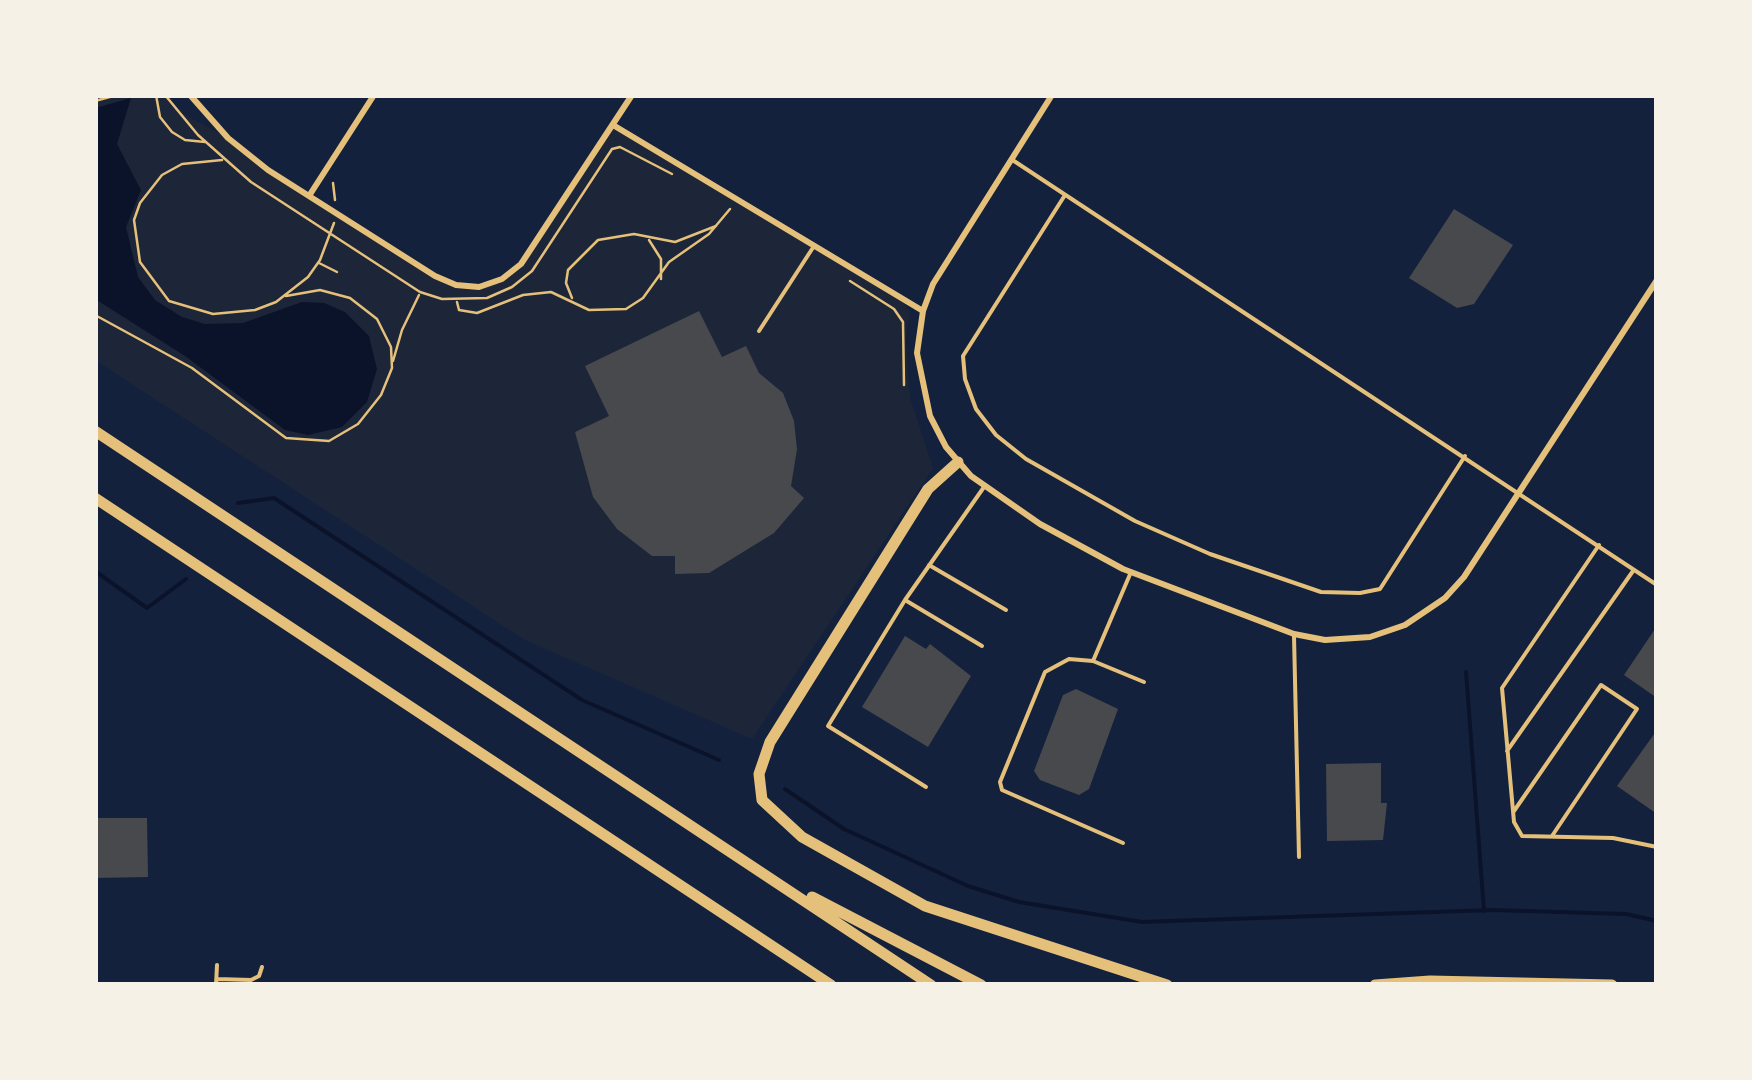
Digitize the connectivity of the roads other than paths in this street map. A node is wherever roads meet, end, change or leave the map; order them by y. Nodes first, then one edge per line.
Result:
1 (190, 95) edge
2 (374, 95) edge
3 (632, 95) edge
4 (1052, 95) edge
5 (613, 125) junction
6 (1011, 159) junction
7 (1065, 194) junction
8 (309, 196) junction
9 (814, 246) junction
10 (1657, 280) edge
11 (923, 311) junction
12 (759, 331) dead end
13 (95, 431) edge
14 (1465, 456) junction
15 (958, 462) junction
16 (984, 487) junction
17 (1519, 491) junction
18 (95, 498) edge
19 (1600, 545) junction
20 (929, 564) junction
21 (1634, 569) junction
22 (1131, 572) junction
23 (1657, 585) edge
24 (905, 600) junction
25 (1006, 610) dead end
26 (1294, 634) junction
27 (982, 646) dead end
28 (1093, 660) junction
29 (1144, 682) dead end
30 (1507, 752) junction
31 (926, 788) dead end
32 (1513, 812) junction
33 (1552, 836) junction
34 (1123, 842) dead end
35 (1657, 847) edge
36 (1299, 856) dead end
37 (758, 869) junction
38 (217, 964) dead end
39 (262, 968) dead end
40 (216, 982) edge
41 (830, 985) edge
42 (932, 985) edge
43 (981, 985) edge
44 (1167, 985) edge
45 (1375, 985) edge
46 (1612, 985) edge

1 - 8 street
2 - 8 street
3 - 5 street
4 - 6 street
5 - 8 street
5 - 9 street
6 - 7 lane
6 - 11 street
7 - 14 lane
7 - 14 lane
9 - 11 street
9 - 12 lane
10 - 17 street
11 - 15 street
13 - 37 highway
14 - 17 lane
15 - 16 street
15 - 44 highway
16 - 20 lane
16 - 22 street
17 - 19 lane
17 - 26 street
18 - 41 highway
19 - 21 lane
19 - 30 lane
20 - 24 lane
20 - 25 lane
21 - 23 lane
21 - 30 lane
22 - 26 street
22 - 28 lane
24 - 27 lane
24 - 31 lane
26 - 36 lane
28 - 29 lane
28 - 34 lane
30 - 32 lane
32 - 33 lane
32 - 33 lane
33 - 35 lane
37 - 42 highway
37 - 43 highway
38 - 40 lane
39 - 40 lane
45 - 46 highway

